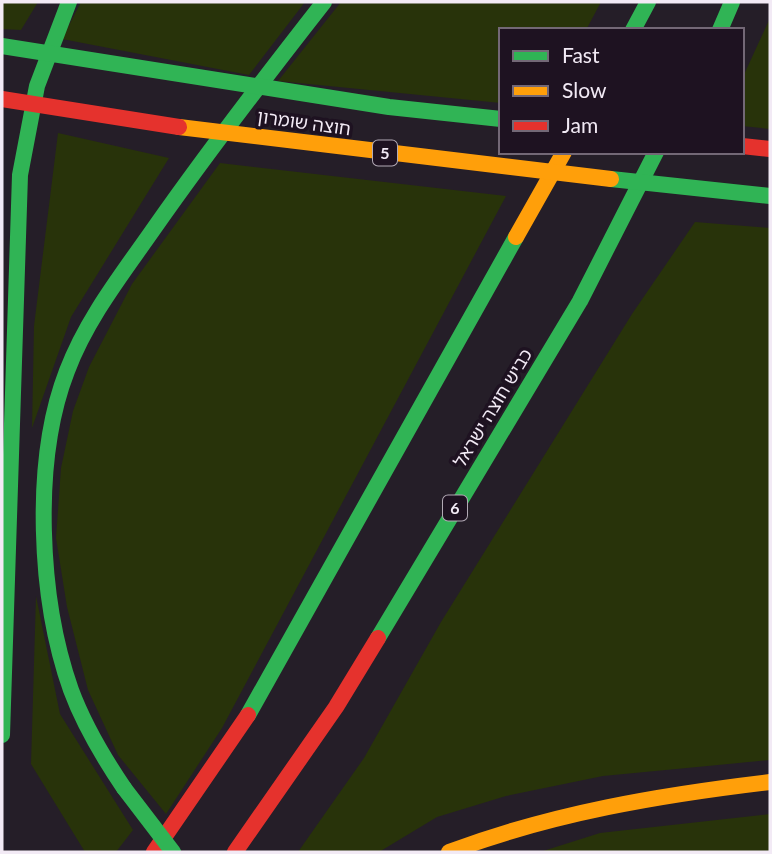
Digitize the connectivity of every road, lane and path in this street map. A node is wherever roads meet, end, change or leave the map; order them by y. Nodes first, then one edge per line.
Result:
1 (69, 2) edge
2 (324, 2) edge
3 (648, 2) edge
4 (732, 2) edge
5 (634, 28) edge
6 (721, 28) edge
7 (2, 46) edge
8 (2, 99) edge
9 (499, 119) edge
10 (744, 146) edge
11 (770, 149) edge
12 (563, 154) edge
13 (655, 154) edge
14 (770, 195) edge
15 (2, 735) edge
16 (770, 782) edge
17 (154, 852) edge
18 (173, 852) edge
19 (234, 852) edge
20 (449, 852) edge

1 - 15 highway
2 - 18 highway, bridge
3 - 5 highway
4 - 6 highway
7 - 9 highway, חוצה שומרון, bridge
8 - 14 highway, חוצה שומרון / 5, bridge
10 - 11 highway
12 - 17 highway
13 - 19 highway, כביש חוצה ישראל / 6
16 - 20 highway

